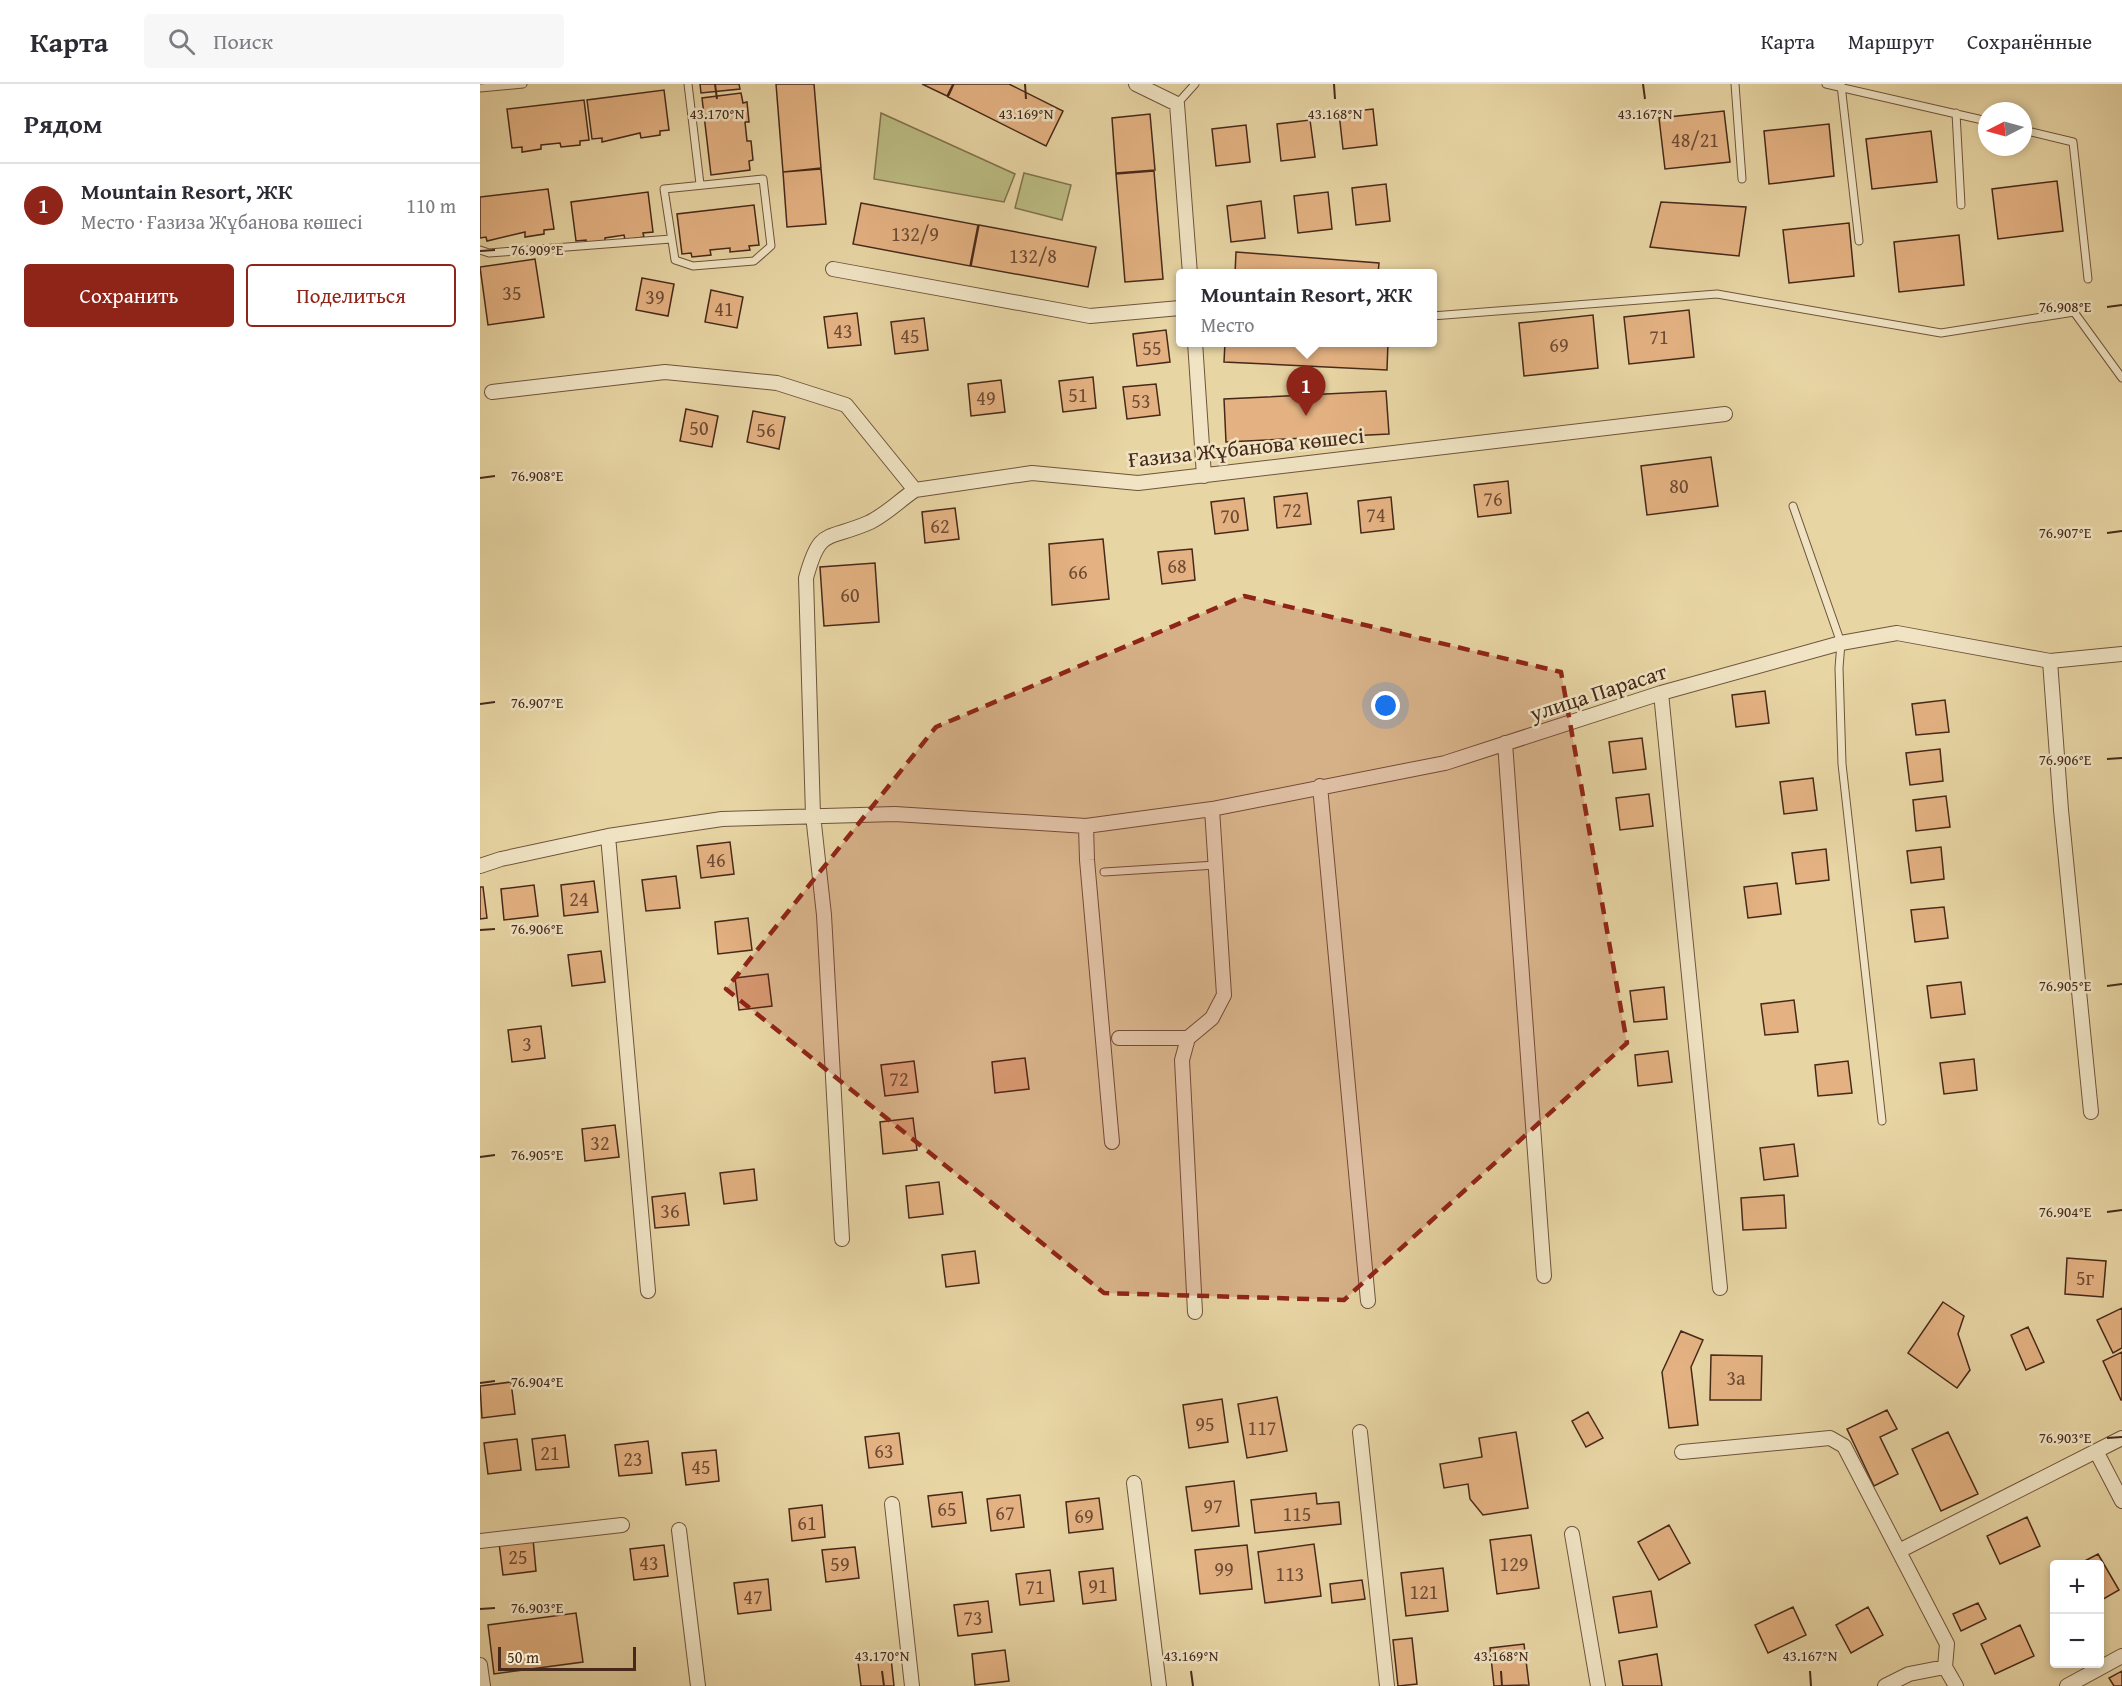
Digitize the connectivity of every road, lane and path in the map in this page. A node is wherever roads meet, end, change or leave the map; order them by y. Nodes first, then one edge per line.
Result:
1 (523, 84) edge
2 (688, 84) edge
3 (1136, 84) edge
4 (1195, 84) edge
5 (1735, 84) edge
6 (1826, 84) edge
7 (1841, 85) edge
8 (480, 88) edge
9 (1177, 104) junction
10 (1956, 113) junction
11 (1978, 119) edge
12 (2032, 132) edge
13 (1742, 179) dead end
14 (700, 184) junction
15 (1961, 205) dead end
16 (671, 239) junction
17 (1859, 241) dead end
18 (480, 250) edge
19 (833, 269) dead end
20 (1190, 269) edge
21 (2088, 279) dead end
22 (1176, 308) edge
23 (1437, 316) edge
24 (1195, 347) edge
25 (2122, 378) edge
26 (492, 392) dead end
27 (1725, 414) dead end
28 (1204, 476) junction
29 (915, 490) junction
30 (1793, 506) dead end
31 (1840, 643) junction
32 (2122, 654) edge
33 (2050, 661) junction
34 (1661, 693) junction
35 (1504, 743) junction
36 (1320, 786) junction
37 (1212, 809) junction
38 (813, 815) junction
39 (1086, 826) junction
40 (608, 836) junction
41 (1215, 865) junction
42 (480, 866) edge
43 (1104, 872) dead end
44 (1119, 1038) dead end
45 (1188, 1038) junction
46 (2091, 1112) dead end
47 (1882, 1121) dead end
48 (1112, 1142) dead end
49 (842, 1239) dead end
50 (1544, 1276) dead end
51 (1720, 1288) dead end
52 (648, 1291) dead end
53 (1368, 1301) dead end
54 (1195, 1312) dead end
55 (1360, 1432) dead end
56 (2122, 1438) edge
57 (1682, 1452) dead end
58 (2096, 1452) junction
59 (1134, 1483) dead end
60 (2122, 1502) edge
61 (892, 1504) dead end
62 (622, 1526) dead end
63 (679, 1530) dead end
64 (1572, 1534) dead end
65 (480, 1541) edge
66 (1899, 1551) junction
67 (2122, 1656) edge
68 (480, 1665) edge
69 (1945, 1666) junction
70 (483, 1686) edge
71 (698, 1686) edge
72 (912, 1686) edge
73 (1159, 1686) edge
74 (1387, 1686) edge
75 (1598, 1686) edge
76 (1885, 1686) edge
77 (1956, 1686) edge
78 (2067, 1686) edge

1 - 8 lane
2 - 14 lane
3 - 9 street
4 - 9 lane
5 - 13 lane
6 - 7 lane
7 - 10 lane
7 - 17 lane
9 - 20 street
10 - 11 lane
10 - 15 lane
12 - 21 lane
14 - 16 lane
14 - 16 lane
16 - 18 lane
19 - 22 street
23 - 25 lane
24 - 28 street
26 - 29 street
27 - 28 street, Ғазиза Жұбанова көшесі
28 - 29 street, Ғазиза Жұбанова көшесі
29 - 38 street
30 - 31 lane
31 - 33 street, улица Парасат
31 - 34 street, улица Парасат
31 - 47 lane
32 - 33 street, улица Парасат
33 - 46 street
34 - 35 street, улица Парасат
34 - 51 street
35 - 36 street, улица Парасат
35 - 50 street
36 - 37 street, улица Парасат
36 - 53 street
37 - 39 street, улица Парасат
37 - 41 street
38 - 39 street, улица Парасат
38 - 40 street, улица Парасат
38 - 49 street
39 - 48 street
40 - 42 street, улица Парасат
40 - 52 street
41 - 43 lane
41 - 45 street
44 - 45 street
45 - 54 street
55 - 74 street
56 - 58 street
57 - 66 street
58 - 60 street
58 - 66 street
59 - 73 street
61 - 72 street
62 - 65 street
63 - 71 street
64 - 75 street
66 - 69 street
67 - 78 street
68 - 70 street
69 - 76 street
69 - 77 street

